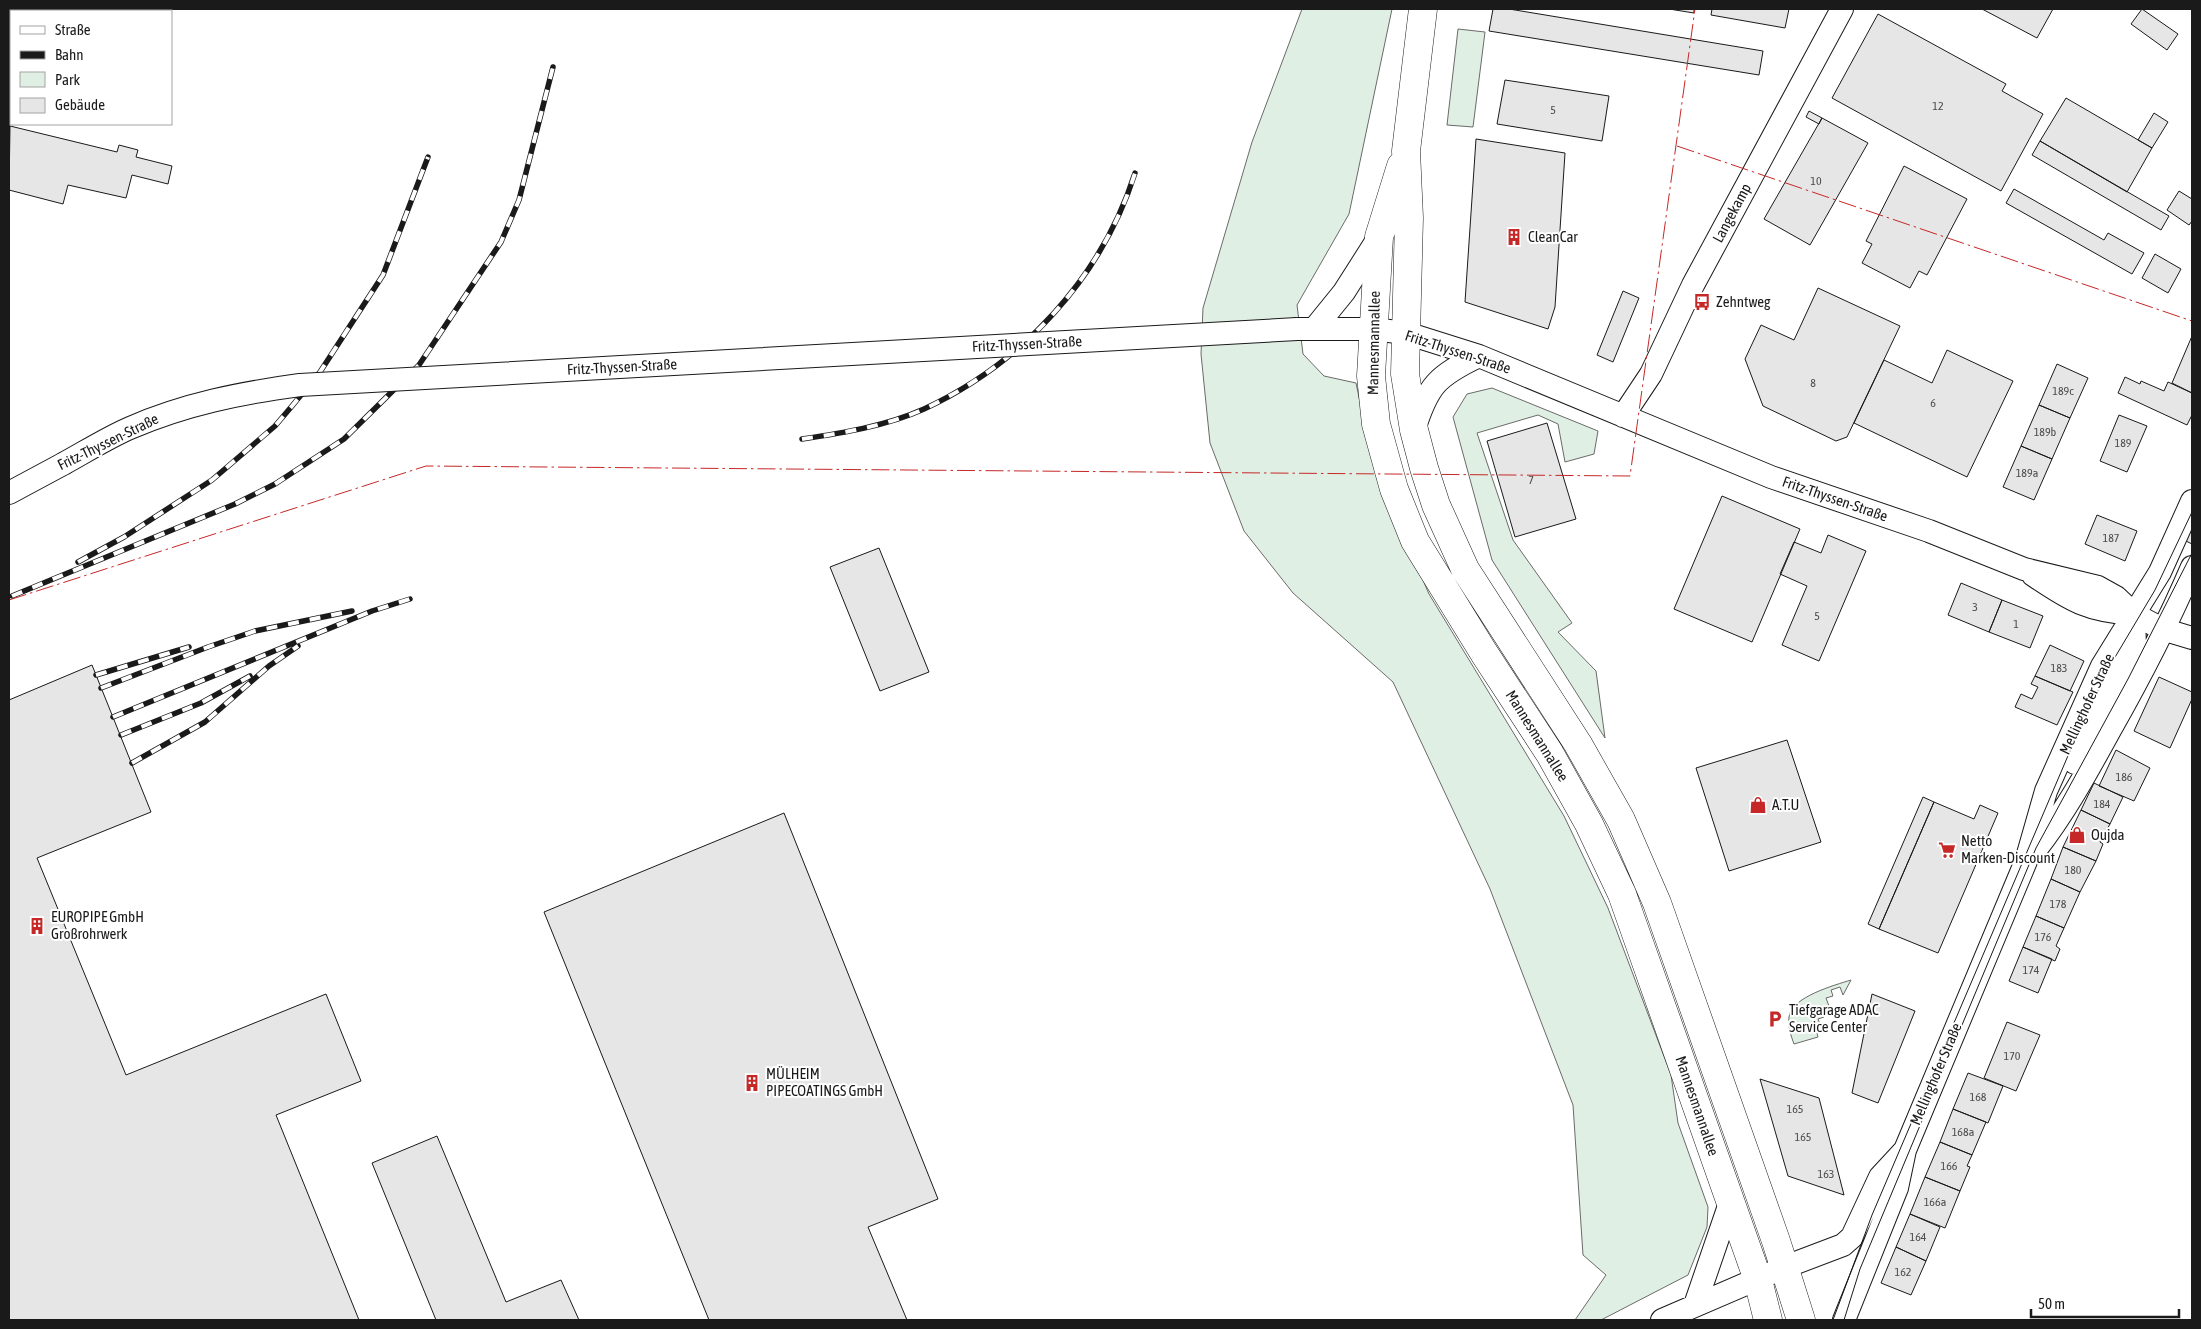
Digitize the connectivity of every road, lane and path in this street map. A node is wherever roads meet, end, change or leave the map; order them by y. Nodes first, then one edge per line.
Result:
1 (1423, 9) edge
2 (1842, 9) edge
3 (1406, 151) junction
4 (1379, 237) junction
5 (1306, 329) junction
6 (1372, 329) junction
7 (1406, 334) junction
8 (1478, 356) junction
9 (1623, 416) junction
10 (1414, 430) junction
11 (9, 493) edge
12 (2192, 501) edge
13 (2192, 567) edge
14 (2136, 616) junction
15 (2162, 629) junction
16 (2192, 638) edge
17 (2061, 815) junction
18 (2026, 861) junction
19 (1904, 1150) junction
20 (1730, 1203) junction
21 (1785, 1266) junction
22 (1758, 1280) junction
23 (1695, 1305) junction
24 (1800, 1318) edge
25 (1662, 1320) edge
26 (1768, 1320) edge
27 (1844, 1320) edge

1 - 3 main road, Mannesmannallee
2 - 9 street, Langekamp
3 - 4 main road, Mannesmannallee
3 - 7 main road, Mannesmannallee
4 - 5 street
4 - 6 main road, Mannesmannallee
5 - 6 street, Fritz-Thyssen-Straße
5 - 11 street, Fritz-Thyssen-Straße, bridge
6 - 7 street, Fritz-Thyssen-Straße
6 - 20 main road, Mannesmannallee
7 - 8 street, Fritz-Thyssen-Straße
7 - 10 main road, Mannesmannallee
8 - 9 street, Fritz-Thyssen-Straße
8 - 10 street
9 - 14 street, Fritz-Thyssen-Straße
10 - 21 main road, Mannesmannallee
12 - 14 street, Mellinghofer Straße
13 - 15 street, Mellinghofer Straße
14 - 15 street
14 - 17 street
14 - 18 street, Mellinghofer Straße
15 - 16 street
15 - 17 street, Mellinghofer Straße
17 - 18 street, Mellinghofer Straße
18 - 19 street, Mellinghofer Straße
19 - 21 street, Mellinghofer Straße
19 - 27 street, Mellinghofer Straße
20 - 22 main road, Mannesmannallee
20 - 23 street
21 - 22 street, Mellinghofer Straße
21 - 24 main road, Mannesmannallee
22 - 23 street, Mellinghofer Straße
22 - 26 main road, Mannesmannallee
23 - 25 street, Mellinghofer Straße

